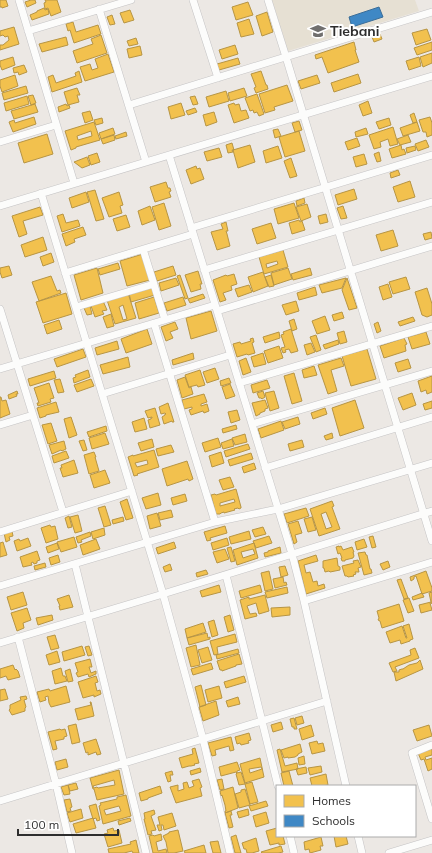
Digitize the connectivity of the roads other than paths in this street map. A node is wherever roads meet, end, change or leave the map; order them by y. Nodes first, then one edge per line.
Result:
1 (19, 0) edge
2 (130, 0) edge
3 (193, 0) edge
4 (268, 0) edge
5 (99, 9) junction
6 (432, 12) edge
7 (28, 31) junction
8 (286, 57) junction
9 (432, 76) edge
10 (218, 78) junction
11 (129, 105) junction
12 (304, 114) junction
13 (56, 125) junction
14 (0, 142) edge
15 (169, 155) junction
16 (432, 155) edge
17 (146, 162) junction
18 (74, 183) junction
19 (326, 187) junction
20 (41, 193) junction
21 (432, 202) edge
22 (0, 206) edge
23 (338, 230) junction
24 (192, 231) junction
25 (432, 246) edge
26 (144, 249) junction
27 (204, 270) junction
28 (351, 271) junction
29 (65, 273) junction
30 (154, 284) junction
31 (76, 308) junction
32 (216, 308) junction
33 (0, 309) edge
34 (165, 320) junction
35 (154, 323) junction
36 (432, 326) edge
37 (87, 343) junction
38 (372, 344) junction
39 (230, 355) junction
40 (17, 364) junction
41 (0, 369) edge
42 (432, 371) edge
43 (170, 374) junction
44 (239, 383) junction
45 (385, 385) junction
46 (102, 394) junction
47 (33, 415) junction
48 (432, 417) edge
49 (252, 424) junction
50 (0, 425) edge
51 (398, 428) junction
52 (432, 463) edge
53 (265, 468) junction
54 (410, 469) junction
55 (132, 491) junction
56 (278, 509) junction
57 (432, 511) edge
58 (63, 512) junction
59 (424, 514) junction
60 (215, 522) junction
61 (0, 532) edge
62 (432, 541) edge
63 (148, 542) junction
64 (292, 554) junction
65 (432, 562) edge
66 (75, 564) junction
67 (226, 575) junction
68 (0, 586) edge
69 (163, 594) junction
70 (304, 601) junction
71 (88, 616) junction
72 (18, 637) junction
73 (0, 643) edge
74 (327, 701) junction
75 (262, 721) junction
76 (204, 739) junction
77 (432, 746) edge
78 (124, 763) junction
79 (56, 784) junction
80 (278, 785) edge
81 (346, 785) edge
82 (0, 801) edge
83 (432, 819) edge
84 (290, 837) edge
85 (358, 837) edge
86 (432, 840) edge
87 (72, 853) edge
88 (146, 853) edge
89 (230, 853) edge
90 (294, 853) edge
91 (362, 853) edge
92 (390, 853) edge

1 - 7 street
2 - 5 street
3 - 10 street
4 - 8 street
5 - 7 street
5 - 11 street
6 - 8 street
7 - 13 street
8 - 10 street
8 - 12 street
9 - 12 street
10 - 11 street
11 - 17 street
12 - 15 street
12 - 19 street
13 - 14 street
13 - 18 street
15 - 17 street
15 - 24 street
16 - 19 street
17 - 18 street
18 - 20 street
19 - 23 street
19 - 24 street
20 - 22 street
20 - 29 street
21 - 23 street
23 - 27 street
23 - 28 street
24 - 26 street
24 - 27 street
25 - 28 street
26 - 29 street
26 - 30 street
27 - 32 street
28 - 32 street
28 - 38 street
29 - 31 street
30 - 31 street
30 - 34 street
31 - 37 street
32 - 34 street
32 - 39 street
33 - 40 street
34 - 35 street
35 - 37 street
35 - 43 street
36 - 38 street
37 - 40 street
37 - 46 street
38 - 44 street
38 - 45 street
39 - 43 street
39 - 44 street
40 - 41 street
40 - 47 street
42 - 45 street
43 - 46 street
43 - 60 street
44 - 49 street
45 - 49 street
45 - 51 street
46 - 55 street
47 - 50 street
47 - 58 street
48 - 51 street
49 - 53 street
51 - 53 street
51 - 54 street
52 - 54 street
53 - 56 street
54 - 56 street
54 - 59 street
55 - 58 street
55 - 63 street
56 - 60 street
56 - 64 street
57 - 59 street
58 - 61 street
59 - 62 street
59 - 64 street
60 - 63 street
63 - 66 street
63 - 69 street
64 - 67 street
64 - 70 street
65 - 70 street
66 - 68 street
66 - 71 street
67 - 69 street
67 - 75 street
69 - 71 street
69 - 76 street
70 - 74 street
71 - 72 street
71 - 78 street
72 - 73 street
72 - 79 street
74 - 75 street
74 - 81 street
75 - 76 street
75 - 80 street
76 - 78 street
76 - 89 street
77 - 83 street
78 - 79 street
78 - 88 street
79 - 82 street
79 - 87 street
84 - 90 street
85 - 91 street
86 - 92 street

